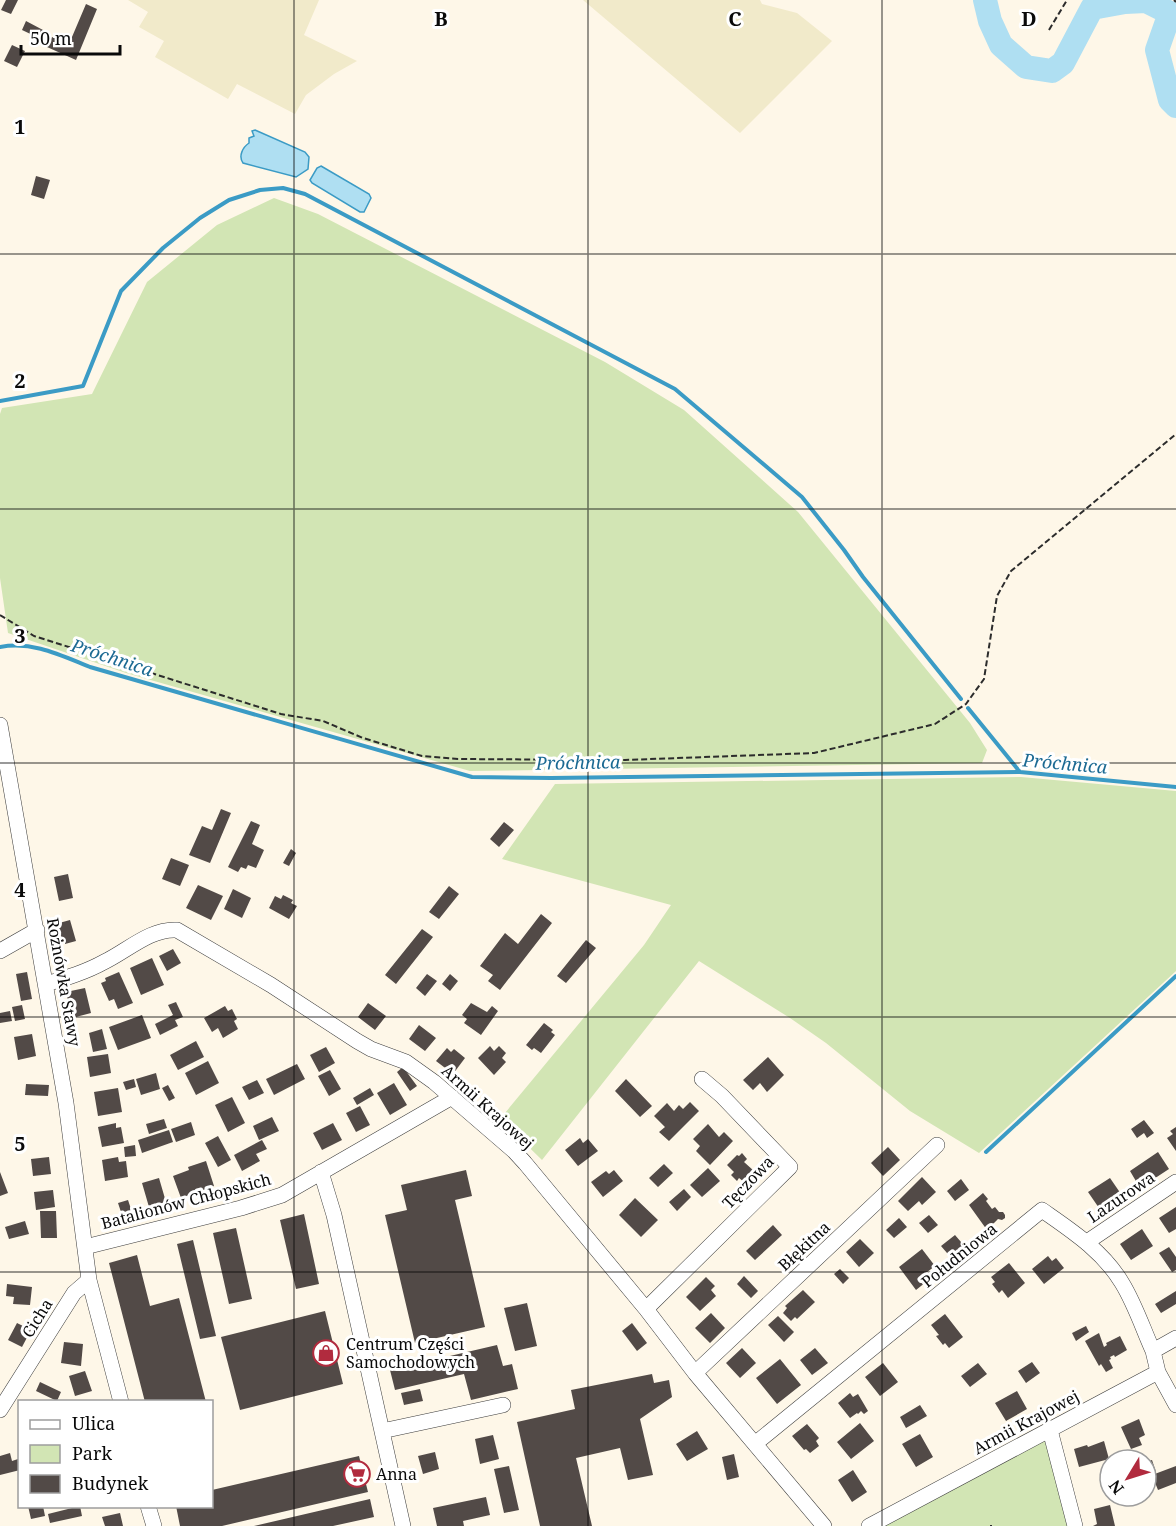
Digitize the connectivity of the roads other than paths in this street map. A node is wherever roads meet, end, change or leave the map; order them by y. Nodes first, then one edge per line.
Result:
1 (0, 725) edge
2 (37, 930) junction
3 (0, 951) edge
4 (46, 984) junction
5 (702, 1079) dead end
6 (452, 1097) junction
7 (937, 1145) dead end
8 (321, 1172) junction
9 (1176, 1182) edge
10 (1087, 1242) junction
11 (85, 1246) junction
12 (89, 1280) junction
13 (646, 1310) junction
14 (1176, 1338) edge
15 (1153, 1351) junction
16 (1158, 1372) junction
17 (695, 1373) junction
18 (121, 1400) edge
19 (503, 1405) dead end
20 (1176, 1405) edge
21 (0, 1410) edge
22 (1050, 1430) junction
23 (382, 1431) junction
24 (756, 1443) junction
25 (148, 1508) edge
26 (153, 1526) edge
27 (403, 1526) edge
28 (824, 1526) edge
29 (869, 1526) edge
30 (1075, 1526) edge

1 - 2 street, Rożnówka Stawy
2 - 3 street
2 - 4 street, Rożnówka Stawy
4 - 6 street, Armii Krajowej
4 - 11 street, Rożnówka Stawy
5 - 13 street, Tęczowa
6 - 8 street, Batalionów Chłopskich
6 - 13 street, Armii Krajowej
7 - 17 street, Błękitna
8 - 11 street, Batalionów Chłopskich
8 - 23 street
9 - 10 street, Lazurowa
10 - 15 street, Południowa
10 - 24 street, Południowa
11 - 12 street, Rożnówka Stawy
12 - 18 street, Rożnówka Stawy
12 - 21 street, Cicha
13 - 17 street, Armii Krajowej
14 - 15 street
15 - 16 street
16 - 20 street
16 - 22 street, Armii Krajowej
17 - 24 street, Armii Krajowej
19 - 23 street
22 - 29 street, Armii Krajowej
22 - 30 street
23 - 27 street
24 - 28 street, Armii Krajowej
25 - 26 street

